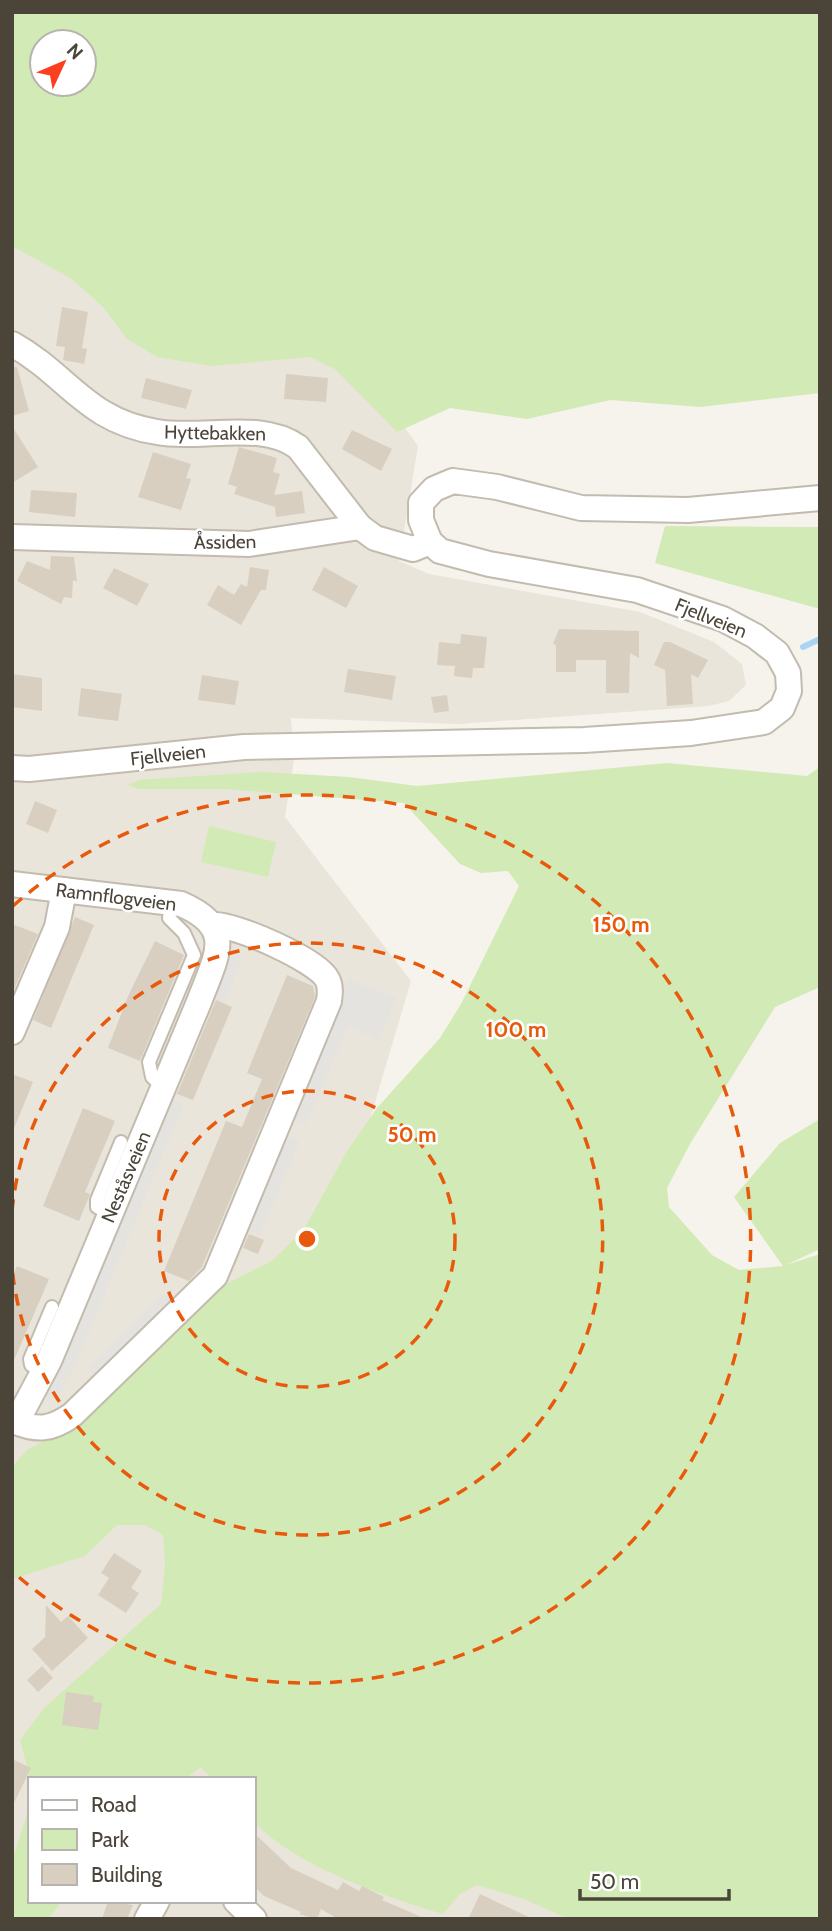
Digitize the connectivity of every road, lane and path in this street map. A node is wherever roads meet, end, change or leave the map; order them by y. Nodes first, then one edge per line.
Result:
1 (12, 344) edge
2 (820, 498) edge
3 (360, 527) junction
4 (12, 537) edge
5 (430, 542) junction
6 (12, 768) edge
7 (12, 884) edge
8 (64, 890) junction
9 (172, 903) junction
10 (214, 925) junction
11 (12, 1032) edge
12 (164, 1087) junction
13 (121, 1142) dead end
14 (110, 1215) junction
15 (52, 1307) dead end
16 (43, 1373) junction
17 (13, 1421) edge
18 (156, 1903) edge
19 (238, 1903) edge
20 (147, 1919) edge
21 (254, 1919) edge

1 - 3 street, Hyttebakken
2 - 5 street
3 - 4 street, Åssiden
3 - 5 street
5 - 6 street, Fjellveien
7 - 8 street, Ramnflogveien
8 - 9 street, Ramnflogveien
8 - 11 street
9 - 10 street, Ramnflogveien
9 - 12 lane
10 - 12 street, Neståsveien
10 - 17 street, Ramnflogveien
12 - 14 street, Neståsveien
13 - 14 lane
14 - 16 street, Neståsveien
15 - 16 lane
16 - 17 street, Neståsveien
18 - 20 street
19 - 21 street

